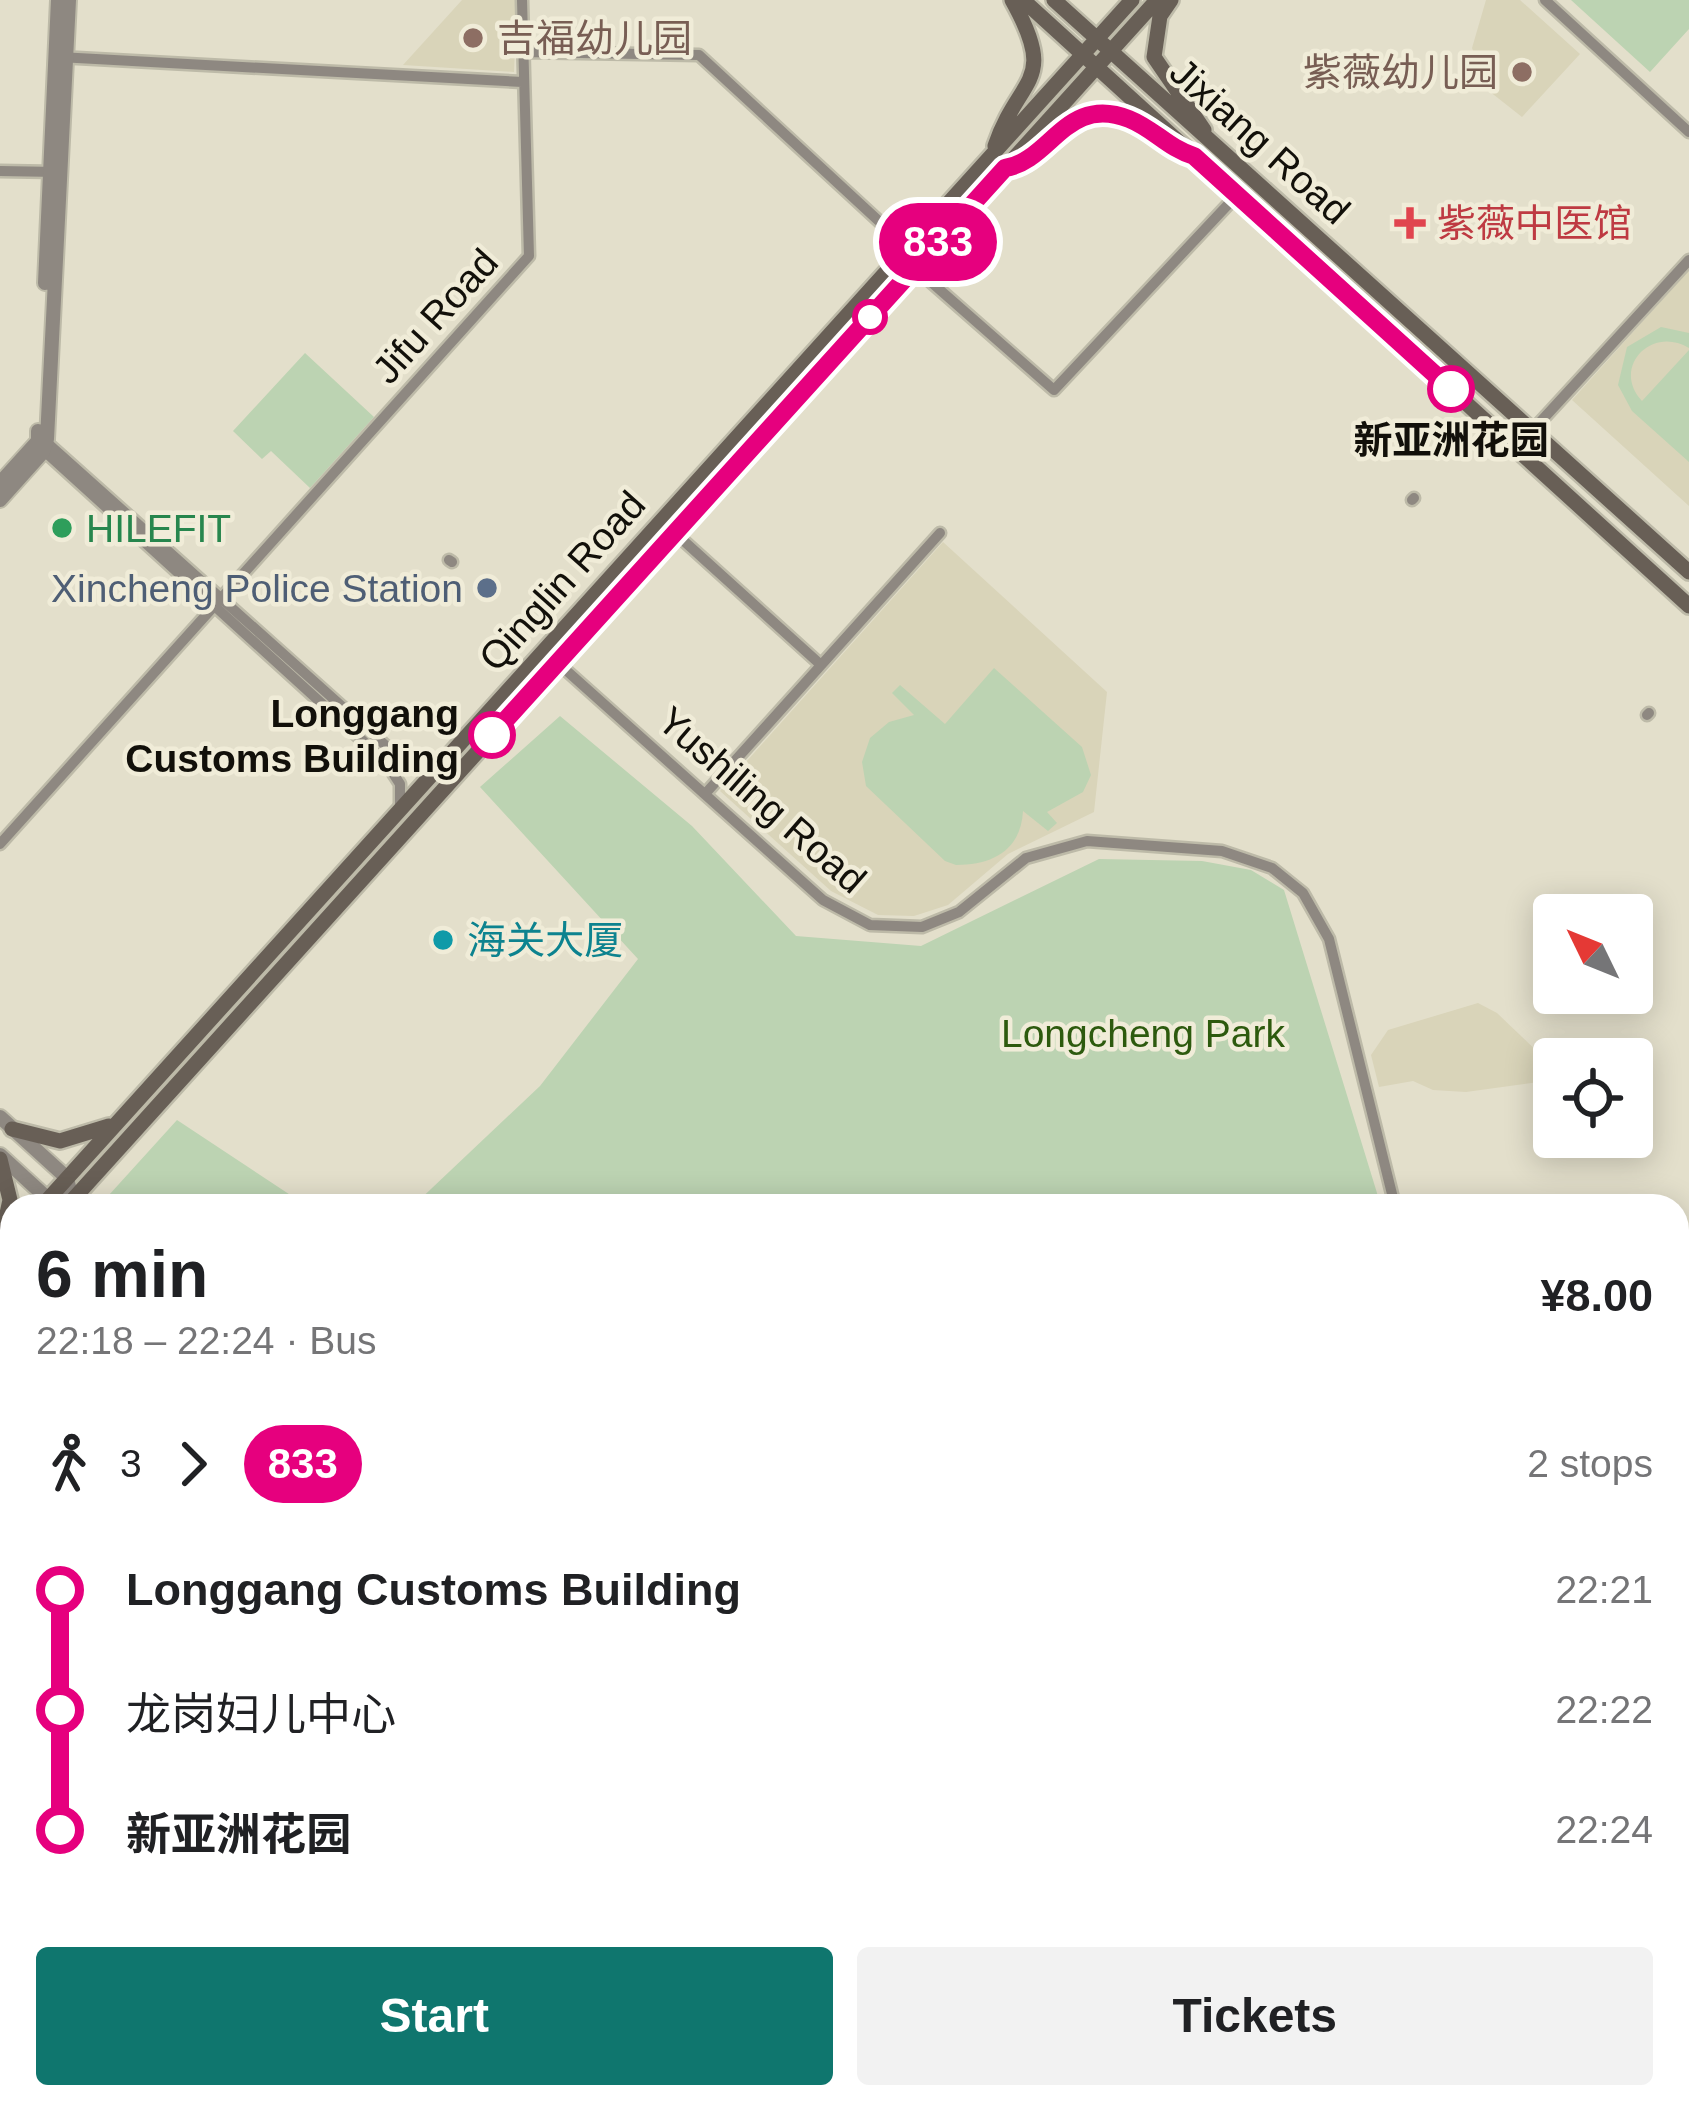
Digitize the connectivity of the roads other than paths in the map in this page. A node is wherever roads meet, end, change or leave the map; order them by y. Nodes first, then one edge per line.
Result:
1 (58, 0) edge
2 (69, 0) edge
3 (522, 0) edge
4 (1012, 0) edge
5 (1023, 0) edge
6 (1054, 0) edge
7 (1132, 0) edge
8 (1157, 0) edge
9 (1171, 0) edge
10 (1545, 0) edge
11 (1097, 38) junction
12 (1111, 51) junction
13 (523, 52) junction
14 (1083, 55) junction
15 (61, 57) junction
16 (1096, 68) junction
17 (522, 82) junction
18 (1689, 132) edge
19 (1207, 139) junction
20 (992, 154) junction
21 (1194, 156) junction
22 (1005, 168) junction
23 (0, 171) edge
24 (55, 172) junction
25 (968, 181) junction
26 (1237, 195) junction
27 (961, 217) junction
28 (908, 248) junction
29 (1689, 260) edge
30 (915, 268) junction
31 (1532, 431) junction
32 (43, 444) junction
33 (0, 483) edge
34 (0, 500) edge
35 (940, 532) dead end
36 (675, 533) junction
37 (1689, 572) edge
38 (217, 601) junction
39 (1689, 606) edge
40 (558, 663) junction
41 (821, 664) junction
42 (444, 761) junction
43 (705, 794) junction
44 (400, 810) junction
45 (0, 844) edge
46 (122, 1118) junction
47 (6, 1123) edge
48 (0, 1157) edge
49 (67, 1178) junction
50 (9, 1194) edge
51 (37, 1194) edge
52 (52, 1194) edge
53 (68, 1194) edge
54 (77, 1194) edge
55 (1392, 1194) edge

1 - 15 street
2 - 15 street
3 - 13 street, Jifu Road
4 - 20 main road
5 - 14 main road, Jixiang Road
6 - 11 main road, Jixiang Road
7 - 11 main road, Qinglin Road
8 - 12 main road, Qinglin Road
9 - 19 main road
10 - 18 street
11 - 12 main road, Jixiang Road
11 - 14 main road, Qinglin Road
12 - 16 main road, Qinglin Road
12 - 19 main road, Jixiang Road
13 - 17 street, Jifu Road
13 - 28 street
14 - 16 main road, Jixiang Road
14 - 20 main road, Qinglin Road
15 - 17 street
15 - 24 street
16 - 21 main road, Jixiang Road
16 - 22 main road, Qinglin Road
17 - 38 street, Jifu Road
19 - 31 main road, Jixiang Road
20 - 25 main road, Qinglin Road
21 - 22 main road
21 - 26 main road, Jixiang Road
22 - 27 main road, Qinglin Road
23 - 24 street
24 - 32 street
25 - 27 main road
25 - 28 main road, Qinglin Road
26 - 30 street
26 - 39 main road, Jixiang Road
27 - 30 main road, Qinglin Road
28 - 42 main road, Qinglin Road
29 - 31 street
30 - 36 main road, Qinglin Road
31 - 37 main road, Jixiang Road
32 - 33 street
32 - 34 street
32 - 38 street
35 - 41 street
36 - 40 main road, Qinglin Road
36 - 41 street
38 - 42 street
38 - 44 street
38 - 45 street, Jifu Road
40 - 43 street, Yushiling Road
40 - 54 main road, Qinglin Road
41 - 43 street
42 - 44 main road, Qinglin Road
43 - 55 street, Yushiling Road
44 - 46 main road, Qinglin Road
46 - 47 main road
46 - 49 main road, Qinglin Road
47 - 49 street
48 - 50 main road
48 - 51 street
49 - 52 main road, Qinglin Road
49 - 53 street

